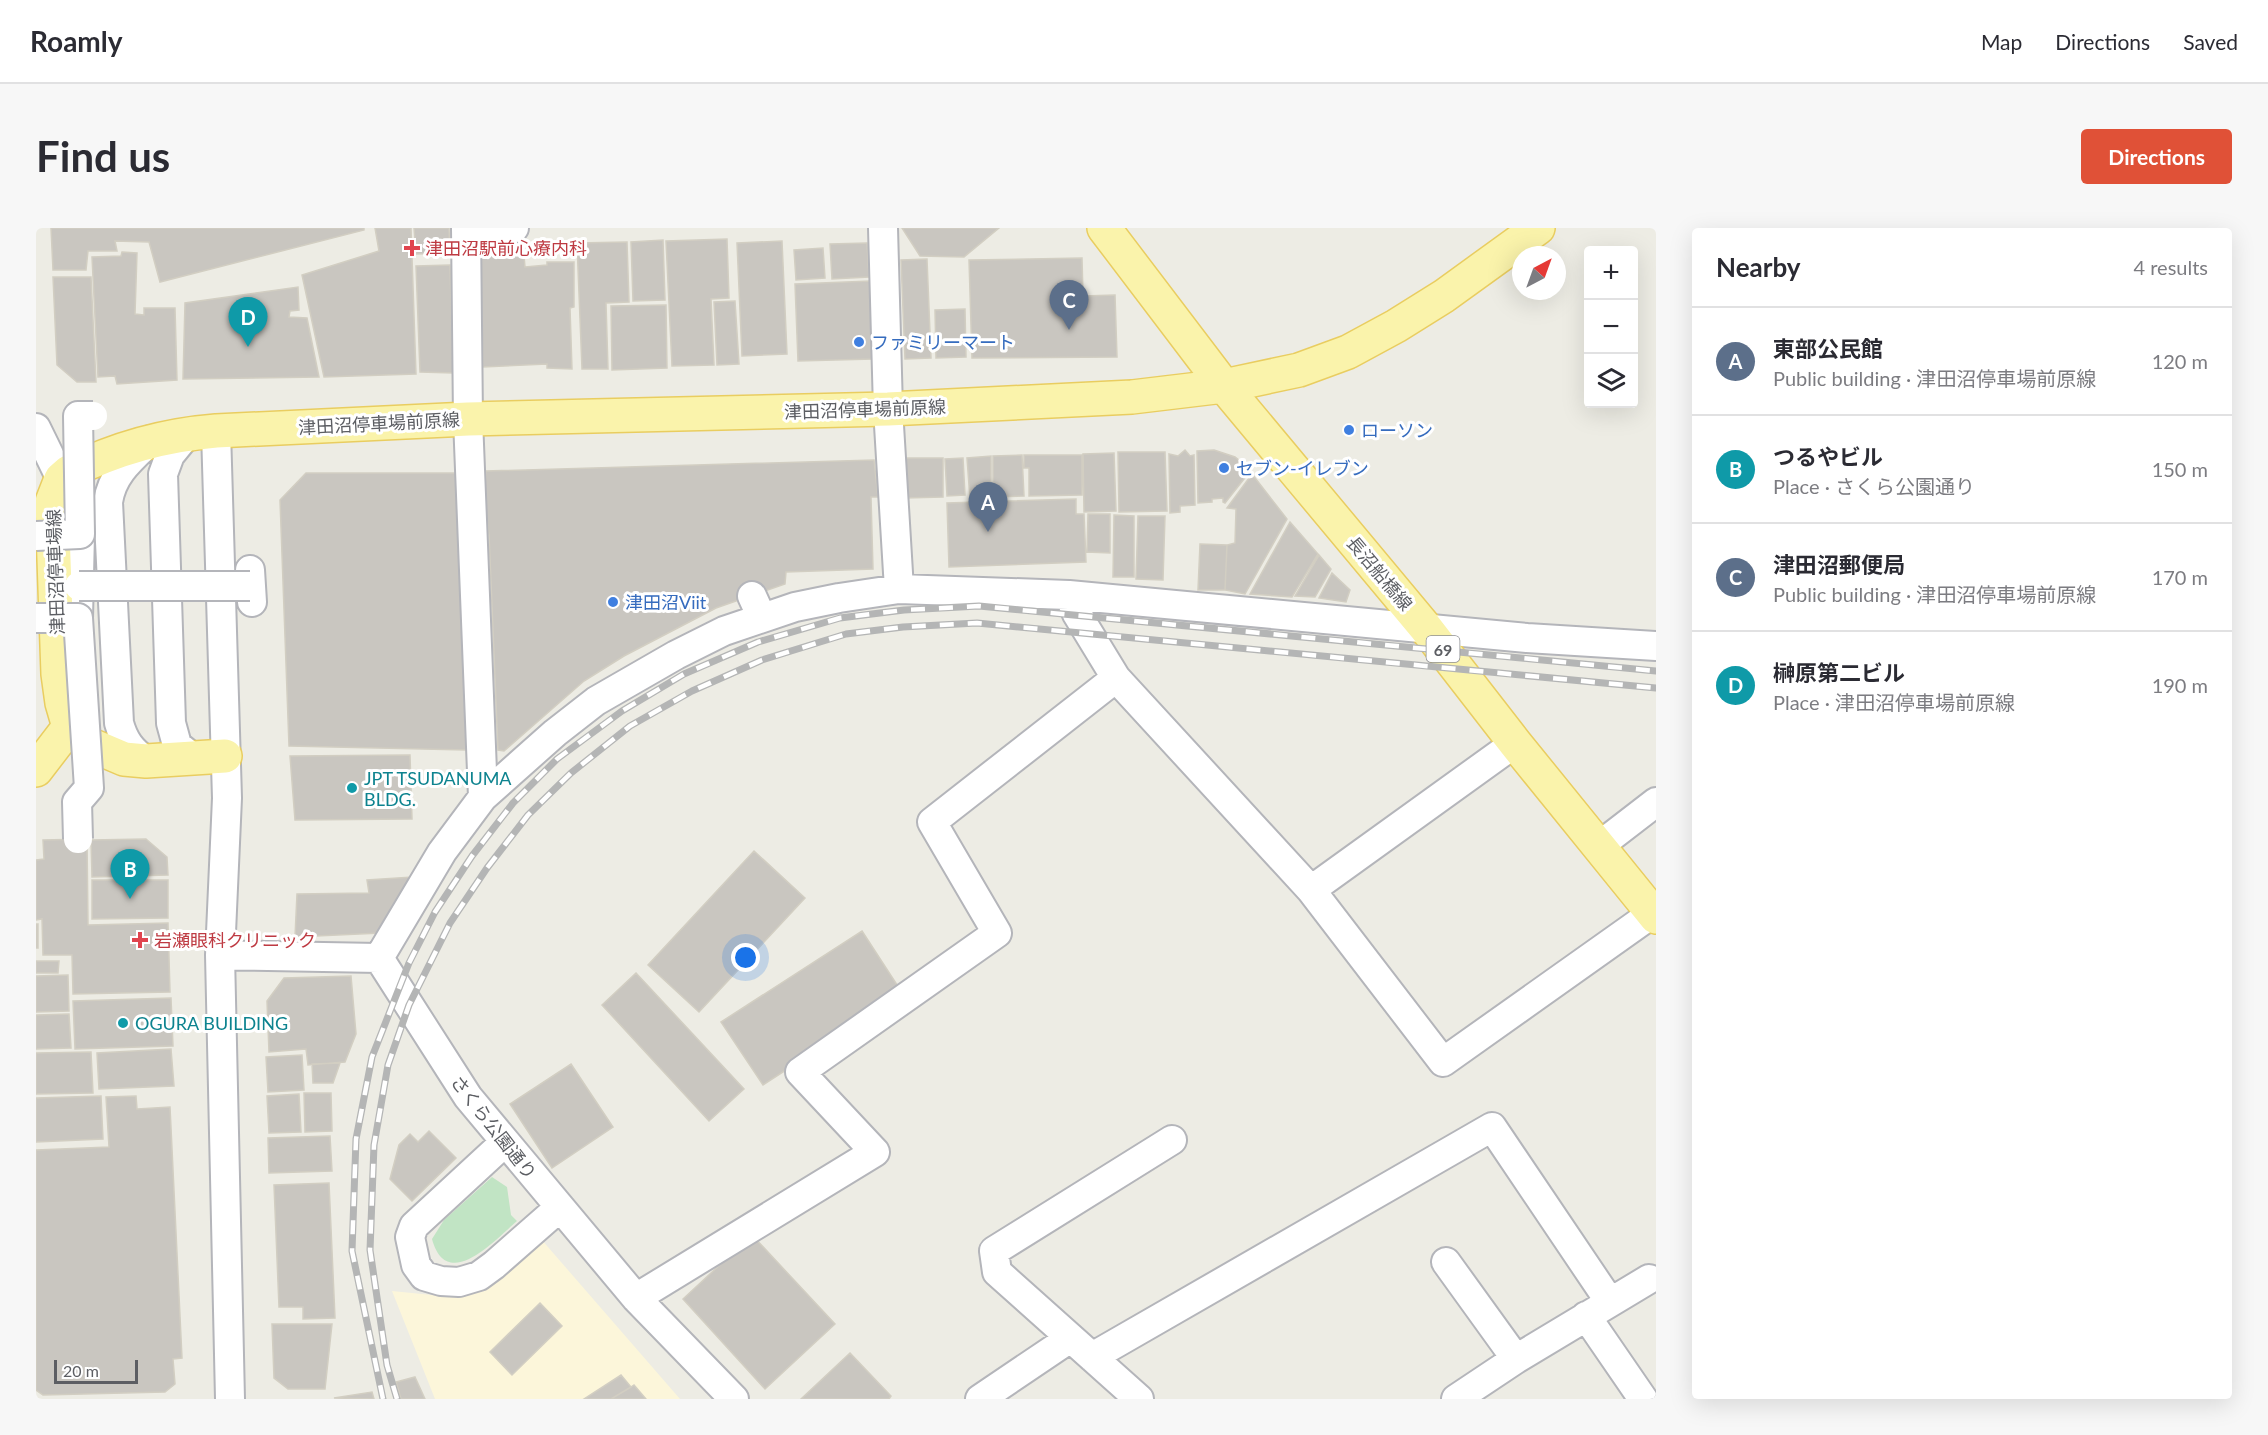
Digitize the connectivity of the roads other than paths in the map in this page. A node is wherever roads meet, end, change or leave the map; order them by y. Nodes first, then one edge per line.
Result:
1 (514, 228) edge
2 (883, 228) edge
3 (1104, 228) edge
4 (1538, 228) edge
5 (466, 229) edge
6 (1224, 386) junction
7 (888, 409) junction
8 (93, 416) dead end
9 (468, 419) junction
10 (36, 428) edge
11 (202, 432) junction
12 (151, 440) junction
13 (61, 479) junction
14 (80, 534) junction
15 (36, 536) edge
16 (79, 586) junction
17 (251, 586) dead end
18 (899, 590) junction
19 (1070, 595) junction
20 (36, 618) edge
21 (78, 618) junction
22 (1425, 627) junction
23 (1656, 646) edge
24 (1116, 678) junction
25 (69, 727) junction
26 (1515, 742) junction
27 (225, 756) junction
28 (193, 758) junction
29 (146, 760) junction
30 (36, 770) edge
31 (483, 797) junction
32 (1656, 802) edge
33 (78, 839) dead end
34 (1599, 846) junction
35 (1311, 890) junction
36 (1654, 915) edge
37 (220, 955) junction
38 (379, 958) junction
39 (1172, 1140) dead end
40 (505, 1142) junction
41 (559, 1208) junction
42 (1446, 1262) dead end
43 (1649, 1279) dead end
44 (636, 1298) junction
45 (1610, 1302) junction
46 (1586, 1317) junction
47 (1069, 1339) junction
48 (1092, 1357) junction
49 (1516, 1359) junction
50 (230, 1399) edge
51 (734, 1399) edge
52 (980, 1399) edge
53 (1139, 1399) edge
54 (1455, 1399) edge
55 (1643, 1399) edge

1 - 5 street
2 - 7 street
3 - 6 main road, 長沼船橋線 / 69
4 - 6 main road, 津田沼停車場前原線
5 - 9 street
6 - 7 main road, 津田沼停車場前原線
6 - 22 main road, 長沼船橋線 / 69
7 - 9 main road, 津田沼停車場前原線
7 - 18 street
8 - 14 street, bridge
9 - 11 main road, 津田沼停車場前原線
9 - 31 street
10 - 13 street
11 - 12 main road, 津田沼停車場前原線
11 - 27 street
11 - 28 street
12 - 13 main road
12 - 29 street
13 - 25 main road, 津田沼停車場線
14 - 15 street, bridge
14 - 16 street
16 - 17 street, bridge
16 - 21 street
18 - 19 street
18 - 31 street
19 - 22 street
19 - 24 street
20 - 21 street, bridge
21 - 33 street, bridge
22 - 23 street
22 - 26 main road, 長沼船橋線 / 69
24 - 35 street
24 - 44 street
25 - 29 main road
25 - 30 main road
26 - 34 main road, 長沼船橋線 / 69
26 - 35 street
27 - 28 main road
27 - 37 street
28 - 29 main road
31 - 38 street
32 - 34 street
34 - 36 main road, 長沼船橋線 / 69
35 - 36 street
37 - 38 street
37 - 50 street
38 - 40 street, さくら公園通り
39 - 47 street
40 - 41 street, さくら公園通り
40 - 41 street
41 - 44 street, さくら公園通り
42 - 49 street
43 - 45 street
44 - 51 street, さくら公園通り
45 - 46 street
45 - 48 street
46 - 49 street
46 - 55 street
47 - 48 street
47 - 52 street
48 - 53 street
49 - 54 street

